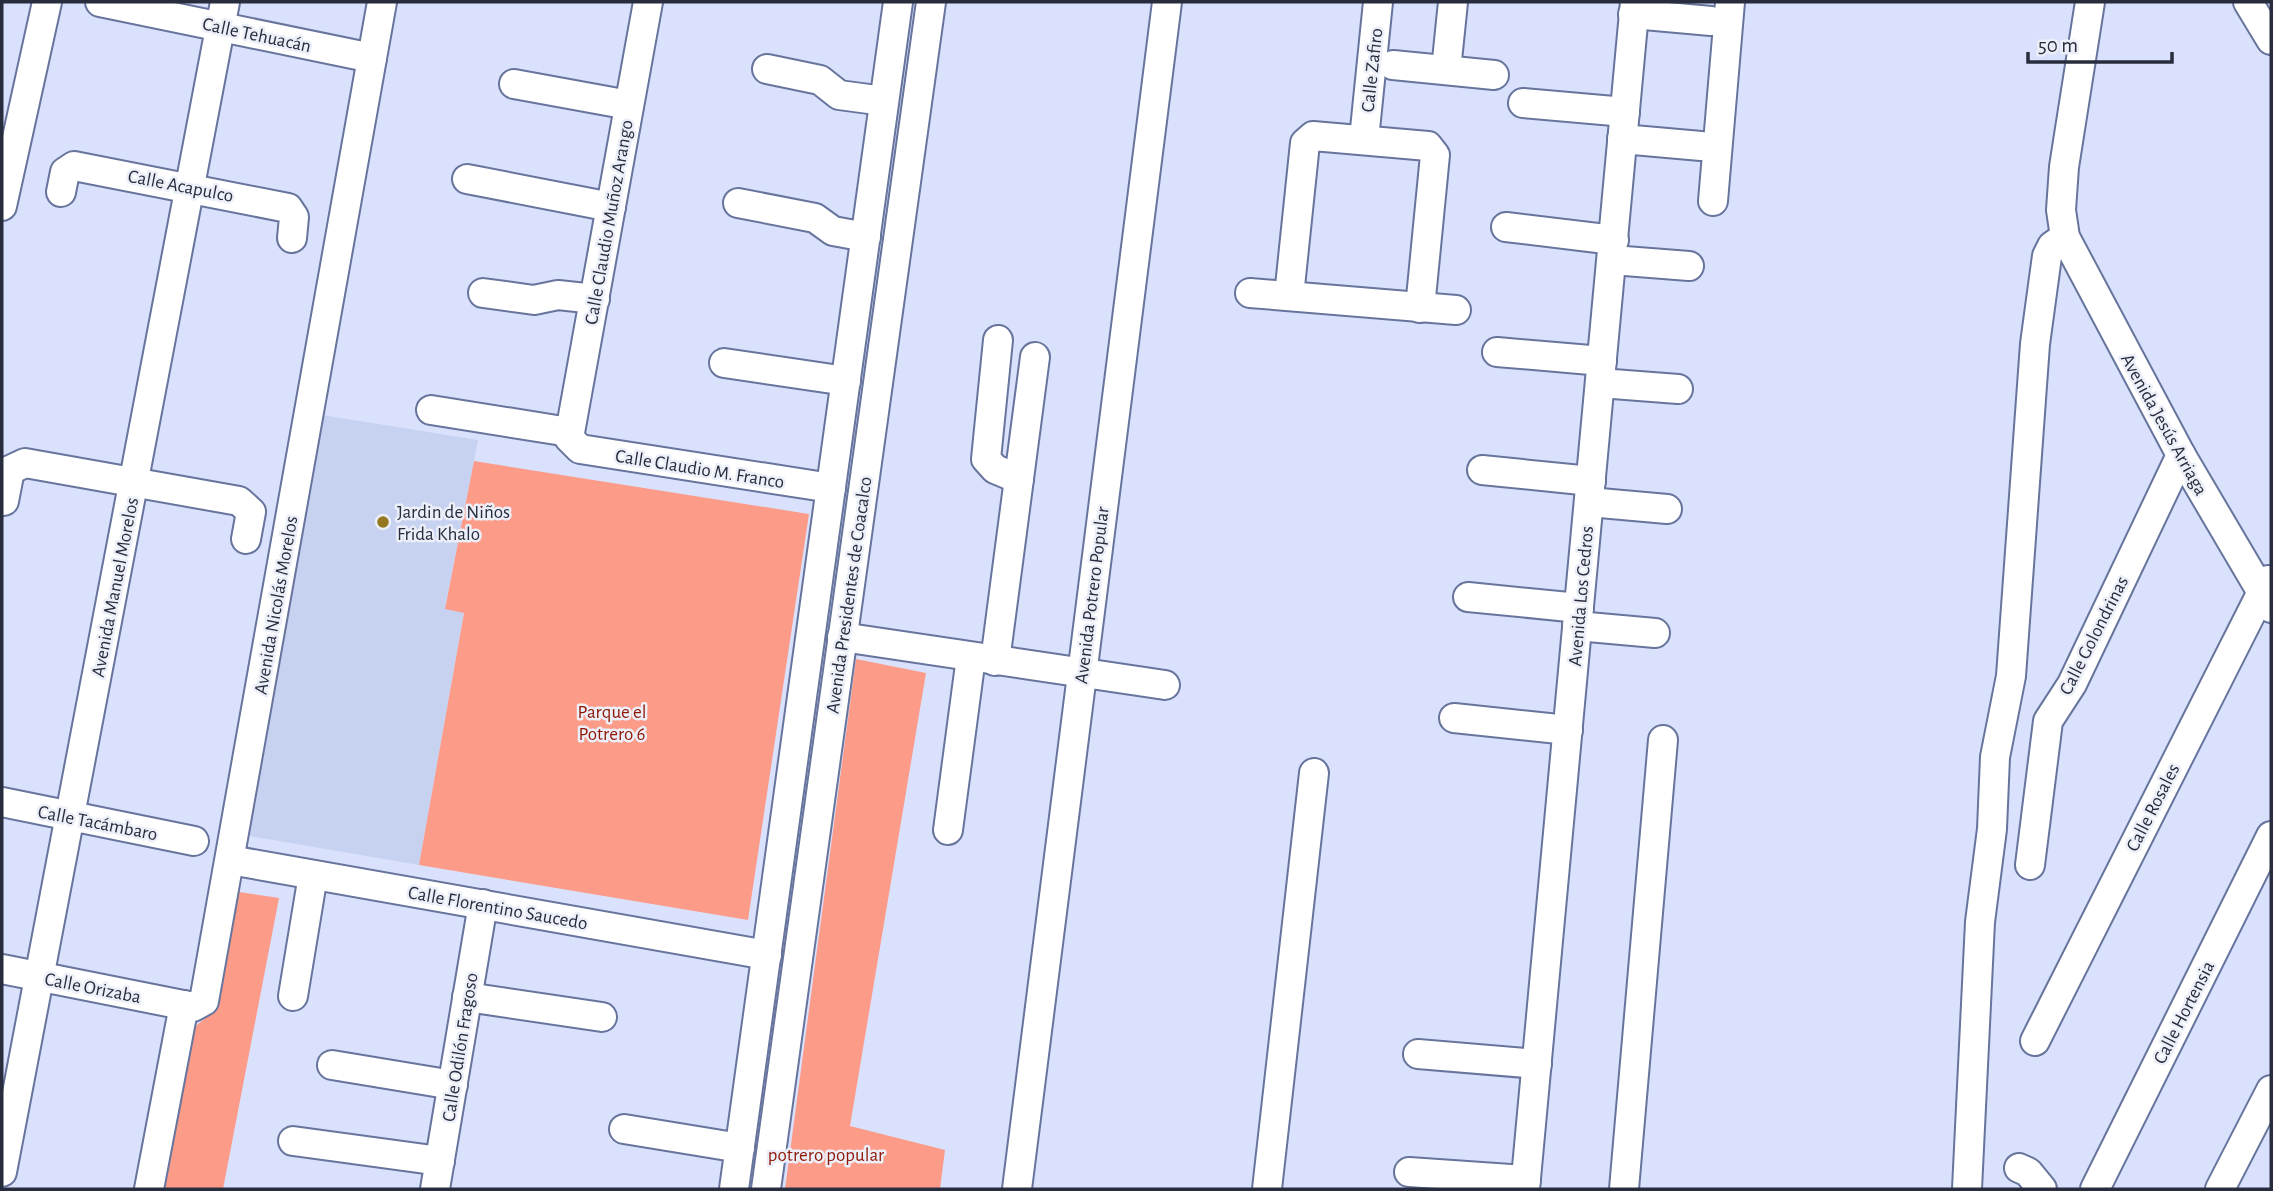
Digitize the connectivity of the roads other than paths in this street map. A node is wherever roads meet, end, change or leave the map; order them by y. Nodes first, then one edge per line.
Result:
1 (47, 2) edge
2 (100, 2) edge
3 (382, 2) edge
4 (648, 2) edge
5 (898, 2) edge
6 (931, 2) edge
7 (1167, 2) edge
8 (1378, 2) edge
9 (1453, 2) edge
10 (2090, 2) edge
11 (2250, 3) edge
12 (1634, 8) edge
13 (1721, 11) edge
14 (222, 14) edge
15 (2271, 40) edge
16 (372, 58) junction
17 (1393, 65) dead end
18 (767, 69) dead end
19 (1446, 71) junction
20 (1494, 75) dead end
21 (514, 84) dead end
22 (884, 101) junction
23 (1523, 103) dead end
24 (629, 105) junction
25 (1624, 125) junction
26 (1364, 139) junction
27 (1701, 146) dead end
28 (467, 179) dead end
29 (189, 186) junction
30 (61, 192) dead end
31 (1713, 201) dead end
32 (738, 203) dead end
33 (2, 206) edge
34 (611, 207) junction
35 (1506, 227) dead end
36 (866, 237) junction
37 (2065, 237) junction
38 (292, 238) dead end
39 (1613, 250) junction
40 (1689, 266) dead end
41 (483, 293) dead end
42 (1250, 293) dead end
43 (1289, 296) junction
44 (595, 299) junction
45 (1420, 308) junction
46 (1457, 310) dead end
47 (998, 340) dead end
48 (1497, 352) dead end
49 (1035, 357) dead end
50 (724, 363) dead end
51 (1601, 372) junction
52 (846, 381) junction
53 (1678, 389) dead end
54 (430, 410) dead end
55 (570, 437) junction
56 (2181, 455) junction
57 (1482, 470) dead end
58 (1019, 479) junction
59 (134, 482) junction
60 (831, 488) junction
61 (1590, 492) junction
62 (4, 501) dead end
63 (1667, 509) dead end
64 (246, 539) dead end
65 (2268, 591) edge
66 (1468, 597) dead end
67 (1578, 617) junction
68 (1655, 633) dead end
69 (842, 637) junction
70 (983, 659) junction
71 (1082, 673) junction
72 (1165, 685) dead end
73 (1454, 718) dead end
74 (1568, 730) junction
75 (1663, 740) dead end
76 (795, 746) junction
77 (827, 750) junction
78 (1314, 773) dead end
79 (2, 802) edge
80 (71, 817) junction
81 (948, 830) dead end
82 (2271, 836) edge
83 (194, 841) dead end
84 (230, 860) junction
85 (2030, 865) dead end
86 (313, 875) junction
87 (483, 905) junction
88 (767, 955) junction
89 (2, 969) edge
90 (39, 976) junction
91 (293, 996) dead end
92 (467, 997) junction
93 (184, 1005) junction
94 (602, 1017) dead end
95 (2035, 1041) dead end
96 (1418, 1054) dead end
97 (1537, 1064) junction
98 (332, 1065) dead end
99 (453, 1085) junction
100 (2271, 1090) edge
101 (624, 1129) dead end
102 (293, 1141) dead end
103 (740, 1148) junction
104 (440, 1161) junction
105 (2019, 1168) dead end
106 (2, 1172) edge
107 (1409, 1172) dead end
108 (1526, 1185) edge
109 (149, 1189) edge
110 (435, 1189) edge
111 (734, 1189) edge
112 (766, 1189) edge
113 (1017, 1189) edge
114 (1267, 1189) edge
115 (1624, 1189) edge
116 (1967, 1189) edge
117 (2042, 1189) edge
118 (2095, 1189) edge
119 (2220, 1189) edge

1 - 33 street
2 - 14 street, Calle Tehuacán
3 - 16 street, Avenida Nicolás Morelos
4 - 24 street, Calle Claudio Muñoz Arango
5 - 22 street, Avenida Presidentes de Coacalco
6 - 69 street, Avenida Presidentes de Coacalco
7 - 71 street, Avenida Potrero Popular
8 - 26 street, Calle Zafiro
9 - 19 street
10 - 37 street
11 - 15 street
12 - 13 street
12 - 25 street, Avenida Los Cedros
13 - 31 street
14 - 16 street, Calle Tehuacán
14 - 29 street, Avenida Manuel Morelos
16 - 84 street, Avenida Nicolás Morelos
17 - 19 street
18 - 22 street
19 - 20 street
21 - 24 street
22 - 36 street, Avenida Presidentes de Coacalco
23 - 25 street
24 - 34 street, Calle Claudio Muñoz Arango
25 - 27 street
25 - 39 street, Avenida Los Cedros
26 - 43 street
26 - 45 street
28 - 34 street
29 - 30 street, Calle Acapulco
29 - 38 street, Calle Acapulco
29 - 59 street, Avenida Manuel Morelos
32 - 36 street
34 - 44 street, Calle Claudio Muñoz Arango
35 - 39 street
36 - 52 street, Avenida Presidentes de Coacalco
37 - 56 street, Avenida Jesús Arriaga
37 - 116 street
39 - 40 street
39 - 51 street, Avenida Los Cedros
41 - 44 street
42 - 43 street
43 - 45 street
44 - 55 street, Calle Claudio Muñoz Arango
45 - 46 street
47 - 58 street
48 - 51 street
49 - 58 street
50 - 52 street
51 - 53 street
51 - 61 street, Avenida Los Cedros
52 - 60 street, Avenida Presidentes de Coacalco
54 - 55 street, Calle Claudio M. Franco
55 - 60 street, Calle Claudio M. Franco
56 - 65 street, Avenida Jesús Arriaga
56 - 85 street, Calle Golondrinas
57 - 61 street
58 - 70 street
59 - 62 street
59 - 64 street
59 - 80 street, Avenida Manuel Morelos
60 - 76 street, Avenida Presidentes de Coacalco
61 - 63 street
61 - 67 street, Avenida Los Cedros
65 - 95 street, Calle Rosales
66 - 67 street
67 - 68 street
67 - 74 street, Avenida Los Cedros
69 - 70 street
69 - 77 street, Avenida Presidentes de Coacalco
70 - 71 street
70 - 81 street
71 - 72 street
71 - 113 street, Avenida Potrero Popular
73 - 74 street
74 - 97 street, Avenida Los Cedros
75 - 115 street
76 - 77 street
76 - 88 street, Avenida Presidentes de Coacalco
77 - 112 street, Avenida Presidentes de Coacalco
78 - 114 street
79 - 80 street, Calle Tacámbaro
80 - 83 street, Calle Tacámbaro
80 - 90 street, Avenida Manuel Morelos
82 - 118 street, Calle Hortensia
84 - 86 street, Calle Florentino Saucedo
84 - 93 street, Avenida Nicolás Morelos
86 - 87 street, Calle Florentino Saucedo
86 - 91 street
87 - 88 street, Calle Florentino Saucedo
87 - 92 street, Calle Odilón Fragoso
88 - 103 street, Avenida Presidentes de Coacalco
89 - 90 street, Calle Orizaba
90 - 93 street, Calle Orizaba
90 - 106 street, Avenida Manuel Morelos
92 - 94 street
92 - 99 street, Calle Odilón Fragoso
93 - 109 street
96 - 97 street
97 - 108 street, Avenida Los Cedros
98 - 99 street
99 - 104 street, Calle Odilón Fragoso
100 - 119 street
101 - 103 street
102 - 104 street
103 - 111 street, Avenida Presidentes de Coacalco
104 - 110 street, Calle Odilón Fragoso
105 - 117 street
107 - 108 street

